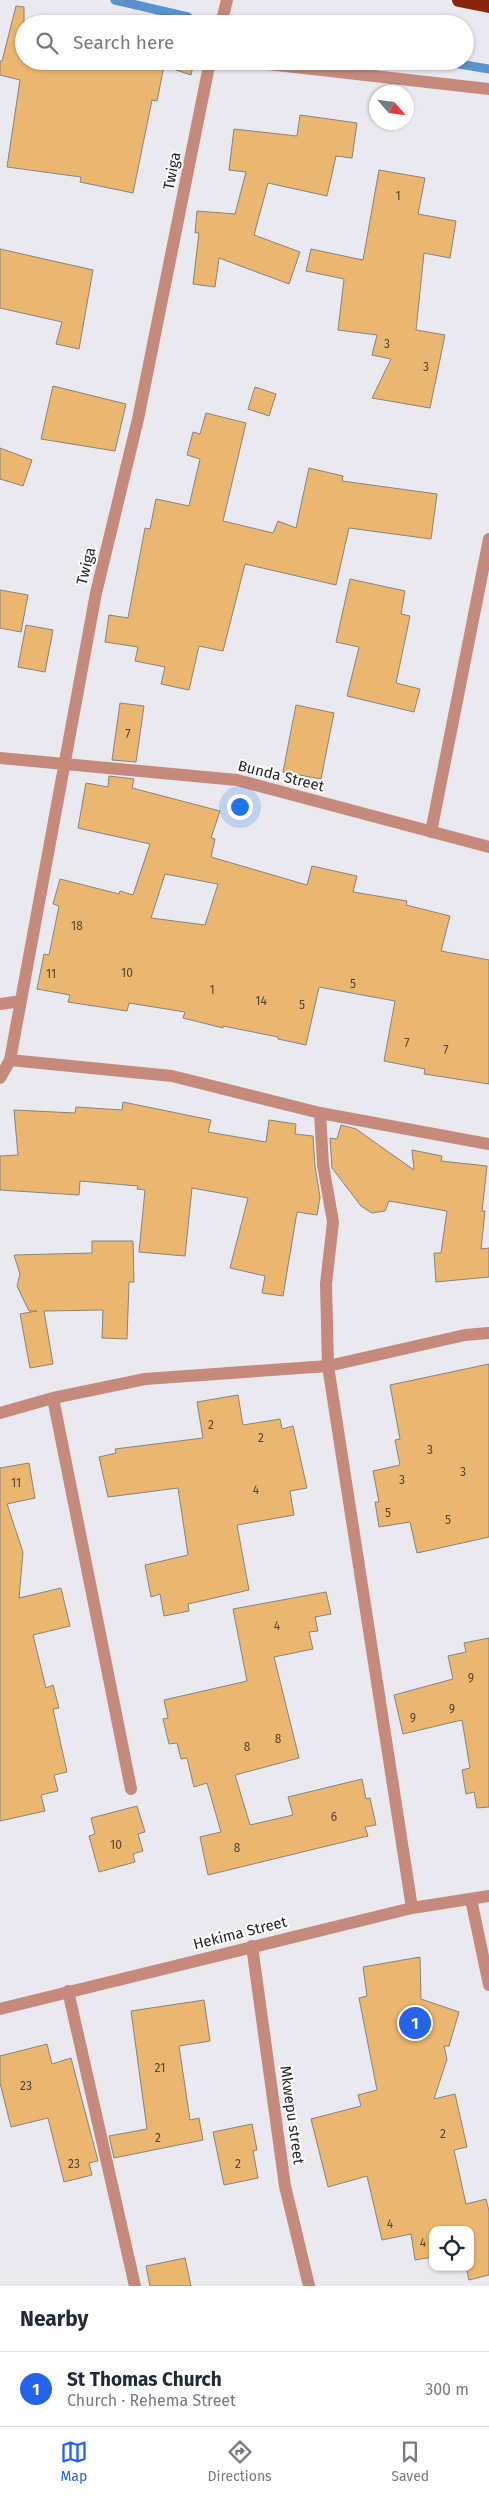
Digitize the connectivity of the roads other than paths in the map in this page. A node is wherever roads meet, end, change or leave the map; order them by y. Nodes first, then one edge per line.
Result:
1 (227, 0) edge
2 (460, 0) edge
3 (489, 6) edge
4 (223, 15) edge
5 (208, 70) edge
6 (321, 70) edge
7 (489, 89) edge
8 (489, 538) edge
9 (0, 758) edge
10 (64, 765) junction
11 (431, 832) junction
12 (489, 847) edge
13 (21, 1001) junction
14 (0, 1004) edge
15 (10, 1060) junction
16 (0, 1078) edge
17 (320, 1113) junction
18 (489, 1144) edge
19 (489, 1333) edge
20 (328, 1366) junction
21 (53, 1398) junction
22 (0, 1413) edge
23 (131, 1789) dead end
24 (489, 1896) edge
25 (471, 1899) junction
26 (412, 1908) junction
27 (252, 1946) junction
28 (489, 1985) edge
29 (68, 1991) junction
30 (0, 2009) edge
31 (135, 2286) edge
32 (309, 2286) edge

1 - 4 street
2 - 3 highway
5 - 10 street, Twiga
6 - 7 street
8 - 11 street
9 - 10 street, Bunda Street
10 - 11 street, Bunda Street
10 - 13 street, Twiga
11 - 12 street, Bunda Street
13 - 14 street
13 - 15 street, Twiga
15 - 16 street, Twiga
15 - 17 street
17 - 18 street
17 - 20 street
19 - 20 street
20 - 21 street
20 - 26 street
21 - 22 street
21 - 23 street
24 - 25 street, Hekima Street
25 - 26 street, Hekima Street
25 - 28 street
26 - 27 street, Hekima Street
27 - 29 street, Hekima Street
27 - 32 street, Mkwepu street
29 - 30 street, Hekima Street
29 - 31 street

